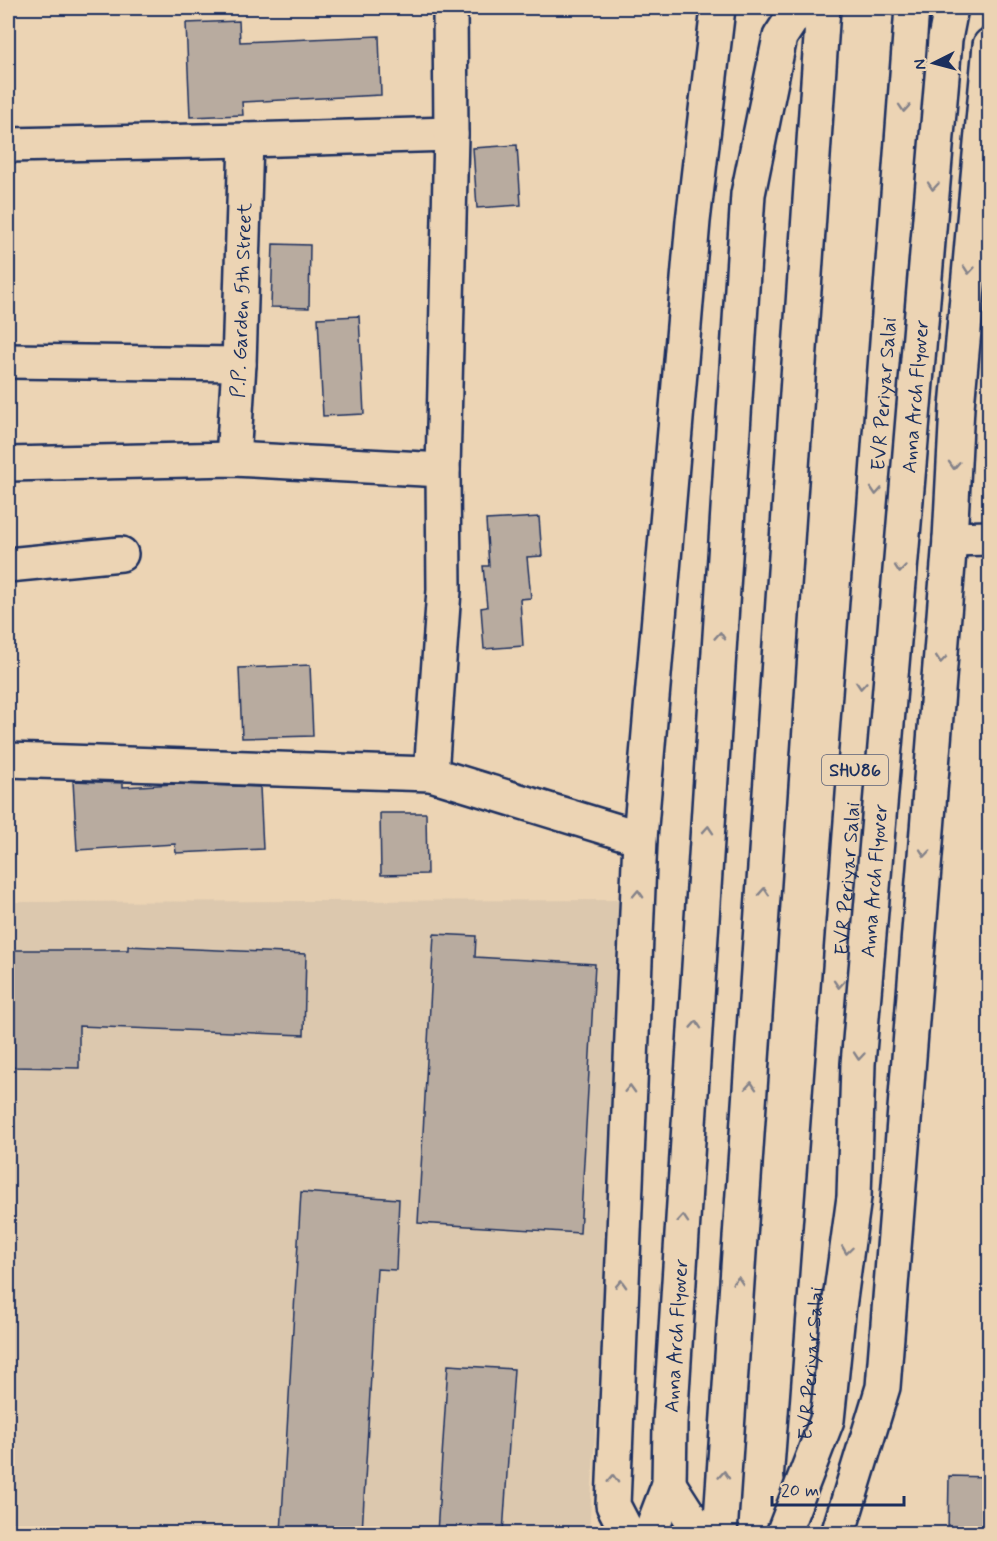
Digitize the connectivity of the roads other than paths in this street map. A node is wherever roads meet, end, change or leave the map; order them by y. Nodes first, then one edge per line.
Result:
1 (450, 8) edge
2 (718, 8) edge
3 (799, 8) edge
4 (823, 8) edge
5 (912, 8) edge
6 (951, 8) edge
7 (958, 8) edge
8 (990, 45) edge
9 (989, 51) edge
10 (451, 134) junction
11 (246, 140) junction
12 (8, 145) edge
13 (8, 361) edge
14 (239, 364) junction
15 (233, 459) junction
16 (8, 464) edge
17 (443, 470) junction
18 (990, 538) edge
19 (950, 539) junction
20 (121, 554) dead end
21 (8, 565) edge
22 (8, 760) edge
23 (431, 774) junction
24 (640, 838) junction
25 (669, 1484) junction
26 (628, 1533) edge
27 (650, 1533) edge
28 (701, 1533) edge
29 (720, 1533) edge
30 (783, 1533) edge
31 (798, 1533) edge
32 (838, 1533) edge

1 - 10 main road
2 - 24 main road
25 -> 3 main road, Anna Arch Flyover
29 -> 4 main road
5 -> 31 main road, EVR Periyar Salai / SHU86
6 -> 30 main road, Anna Arch Flyover, bridge
7 - 9 main road
8 - 9 main road
9 -> 19 main road
10 - 11 main road
10 - 17 main road
11 - 12 main road
11 - 14 main road, P.P. Garden 5th Street
13 - 14 main road
14 - 15 main road, P.P. Garden 5th Street
15 - 16 main road
15 - 17 main road
17 - 23 main road
18 - 19 main road
19 -> 32 main road
20 - 21 main road
22 - 23 main road
23 - 24 main road
26 -> 24 main road
25 - 27 main road, Anna Arch Flyover
25 - 28 main road

